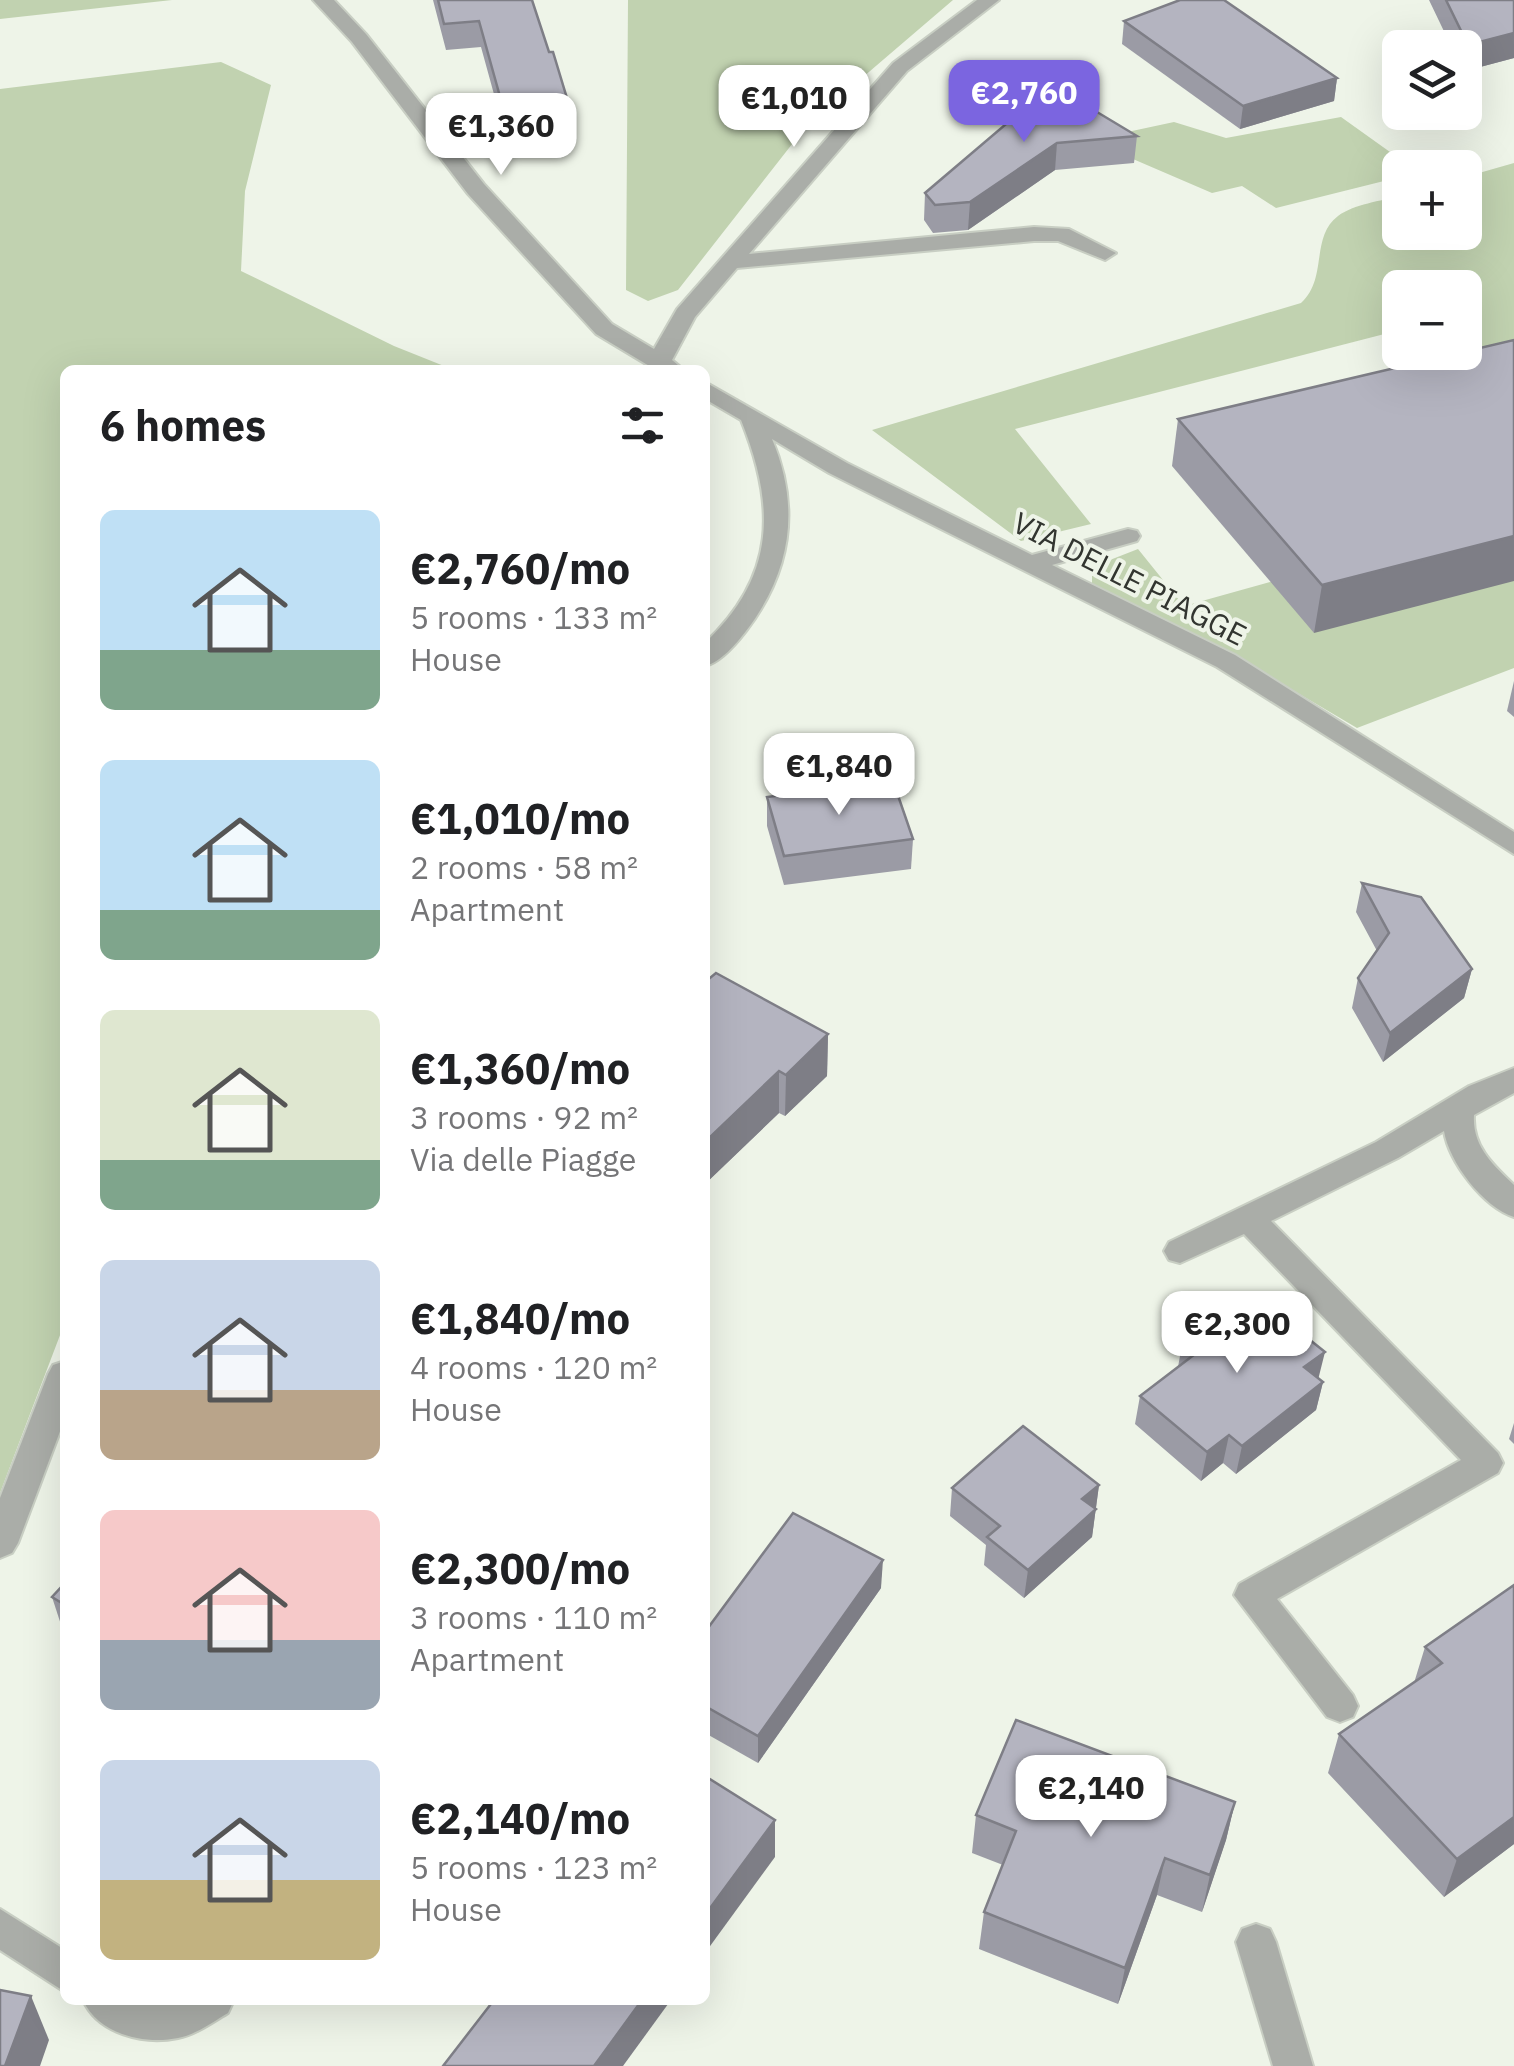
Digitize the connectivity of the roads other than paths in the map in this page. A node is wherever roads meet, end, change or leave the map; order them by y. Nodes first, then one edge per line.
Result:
1 (323, 0) edge
2 (989, 0) edge
3 (1105, 252) dead end
4 (731, 262) junction
5 (663, 365) edge
6 (665, 365) edge
7 (710, 392) edge
8 (751, 416) junction
9 (1128, 536) dead end
10 (1030, 563) junction
11 (710, 653) edge
12 (1513, 843) edge
13 (1514, 1079) edge
14 (1480, 1094) junction
15 (1514, 1205) edge
16 (1248, 1218) junction
17 (1180, 1251) dead end
18 (60, 1387) edge
19 (0, 1543) edge
20 (1340, 1706) dead end
21 (0, 1927) edge
22 (1256, 1942) dead end
23 (60, 1969) edge
24 (110, 2005) edge
25 (205, 2005) edge
26 (1293, 2066) edge

1 - 5 street
2 - 4 street
3 - 4 street
4 - 6 street
7 - 8 street, VIA DELLE PIAGGE
8 - 10 street, VIA DELLE PIAGGE
8 - 11 street
9 - 10 street
10 - 12 street, VIA DELLE PIAGGE
13 - 14 street
14 - 15 street
14 - 16 street
16 - 17 street
16 - 20 street
18 - 19 street
21 - 23 street
22 - 26 street
24 - 25 street

